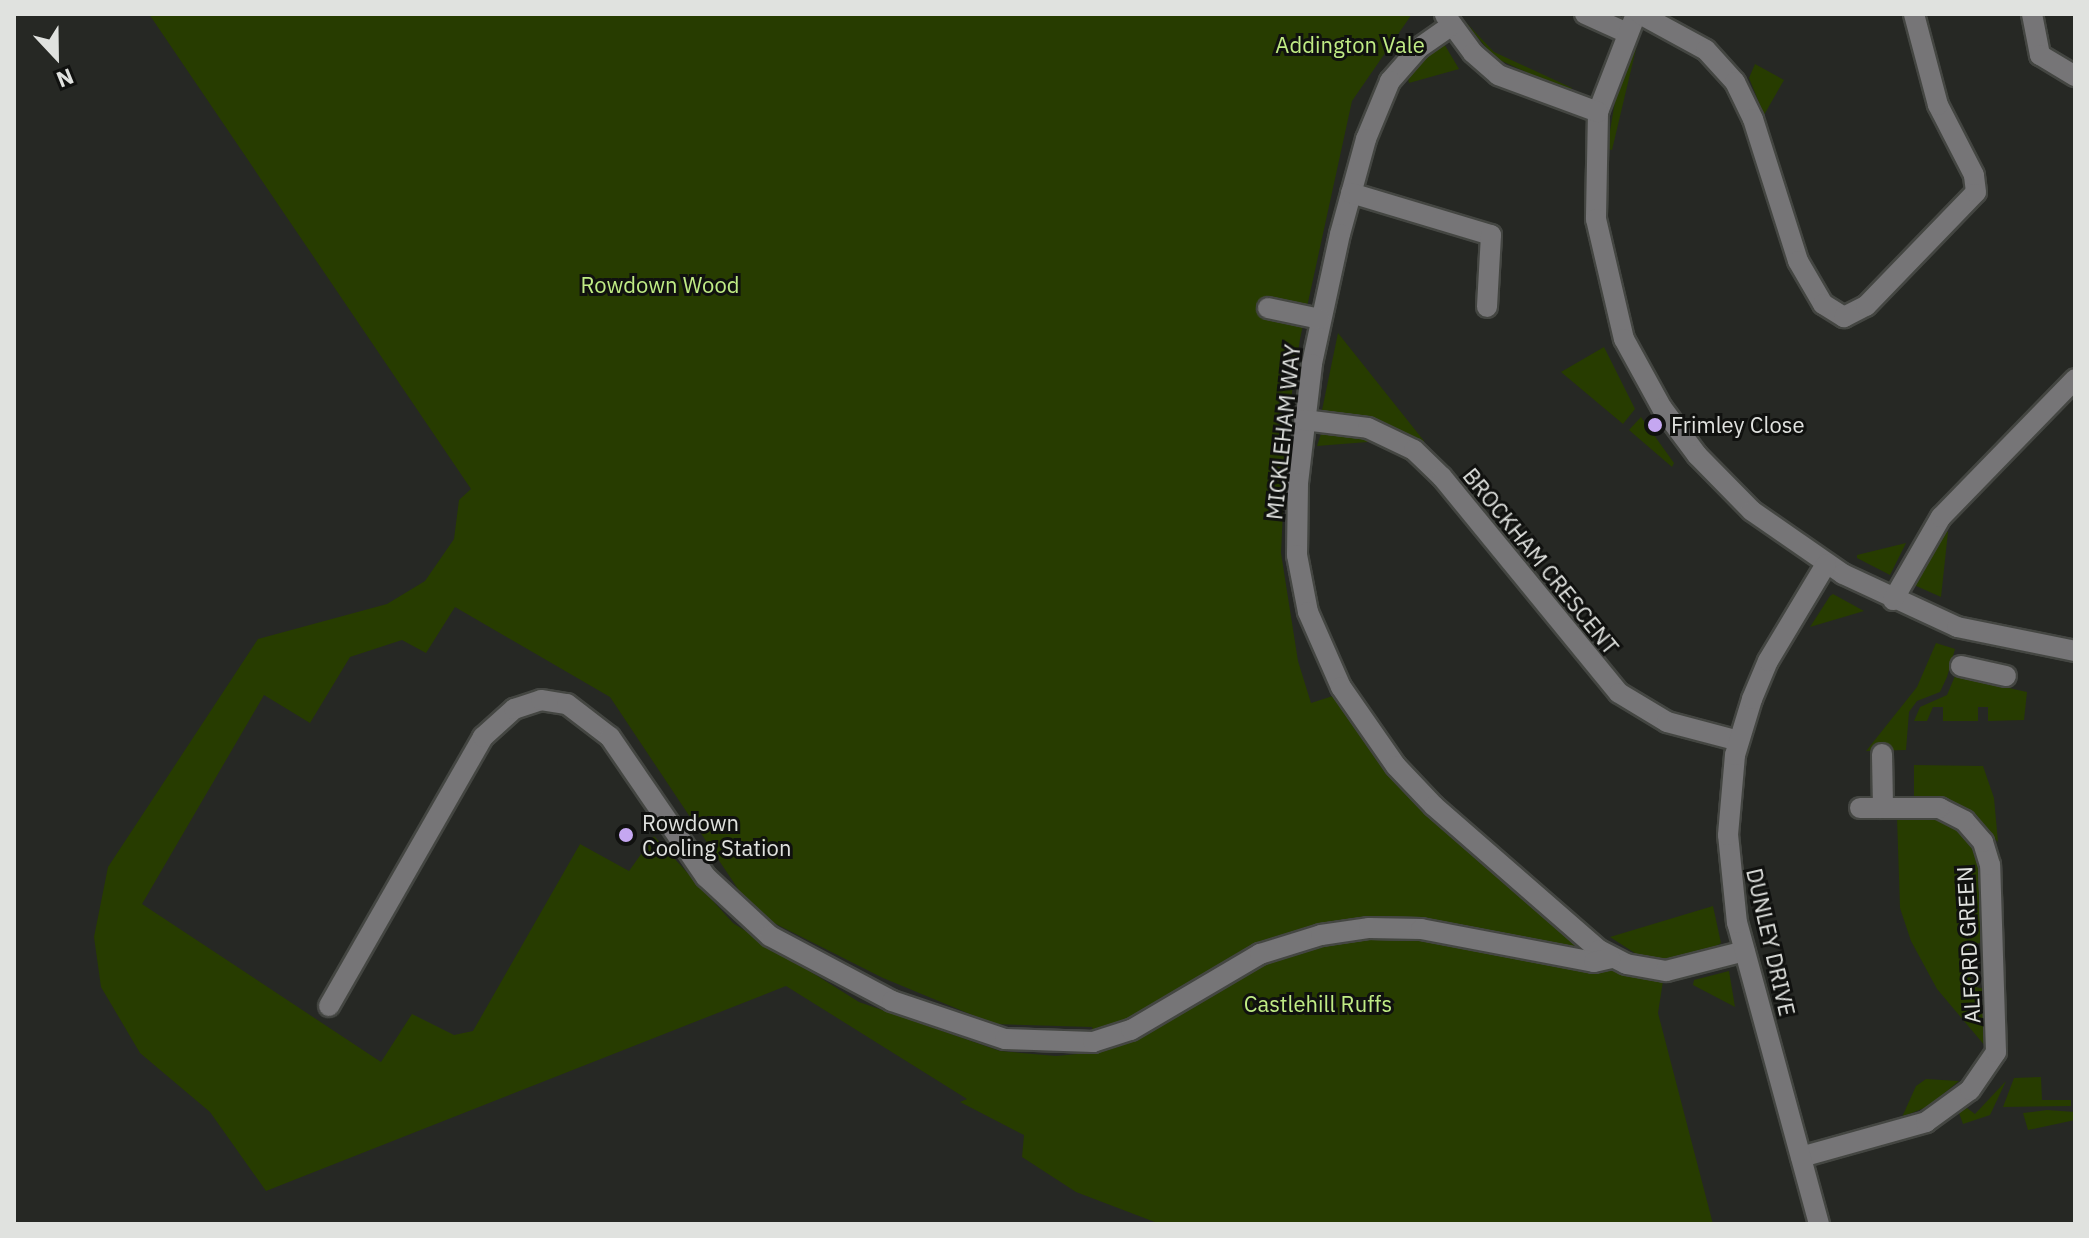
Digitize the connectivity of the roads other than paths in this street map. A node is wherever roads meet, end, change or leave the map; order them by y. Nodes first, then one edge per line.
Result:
1 (1585, 14) edge
2 (1638, 14) edge
3 (1914, 14) edge
4 (2032, 14) edge
5 (1448, 19) edge
6 (1627, 33) junction
7 (2075, 76) edge
8 (1598, 112) junction
9 (1351, 193) junction
10 (1487, 307) dead end
11 (1268, 308) dead end
12 (1320, 319) junction
13 (2075, 379) edge
14 (1304, 420) junction
15 (1826, 564) junction
16 (1893, 600) junction
17 (1991, 636) junction
18 (2075, 651) edge
19 (1961, 666) dead end
20 (1982, 671) junction
21 (2006, 676) dead end
22 (1739, 741) junction
23 (1882, 754) dead end
24 (1860, 808) dead end
25 (1883, 808) junction
26 (1745, 951) junction
27 (1611, 958) junction
28 (329, 1006) dead end
29 (1801, 1157) junction
30 (1819, 1224) edge

1 - 6 street
2 - 3 street
2 - 6 street
4 - 7 street
5 - 8 street
5 - 9 street, MICKLEHAM WAY
6 - 8 street
8 - 15 street
9 - 10 street
9 - 12 street, MICKLEHAM WAY
11 - 12 street
12 - 14 street, MICKLEHAM WAY
13 - 16 street
14 - 22 street, BROCKHAM CRESCENT
14 - 27 street, MICKLEHAM WAY
15 - 16 street
15 - 22 street, DUNLEY DRIVE
16 - 17 street
17 - 18 street
17 - 20 street
19 - 20 street
20 - 21 street
22 - 26 street, DUNLEY DRIVE
23 - 25 street
24 - 25 street, ALFORD GREEN
25 - 29 street, ALFORD GREEN
26 - 27 street, MICKLEHAM WAY
26 - 29 street, DUNLEY DRIVE
27 - 28 street
29 - 30 street, DUNLEY DRIVE

